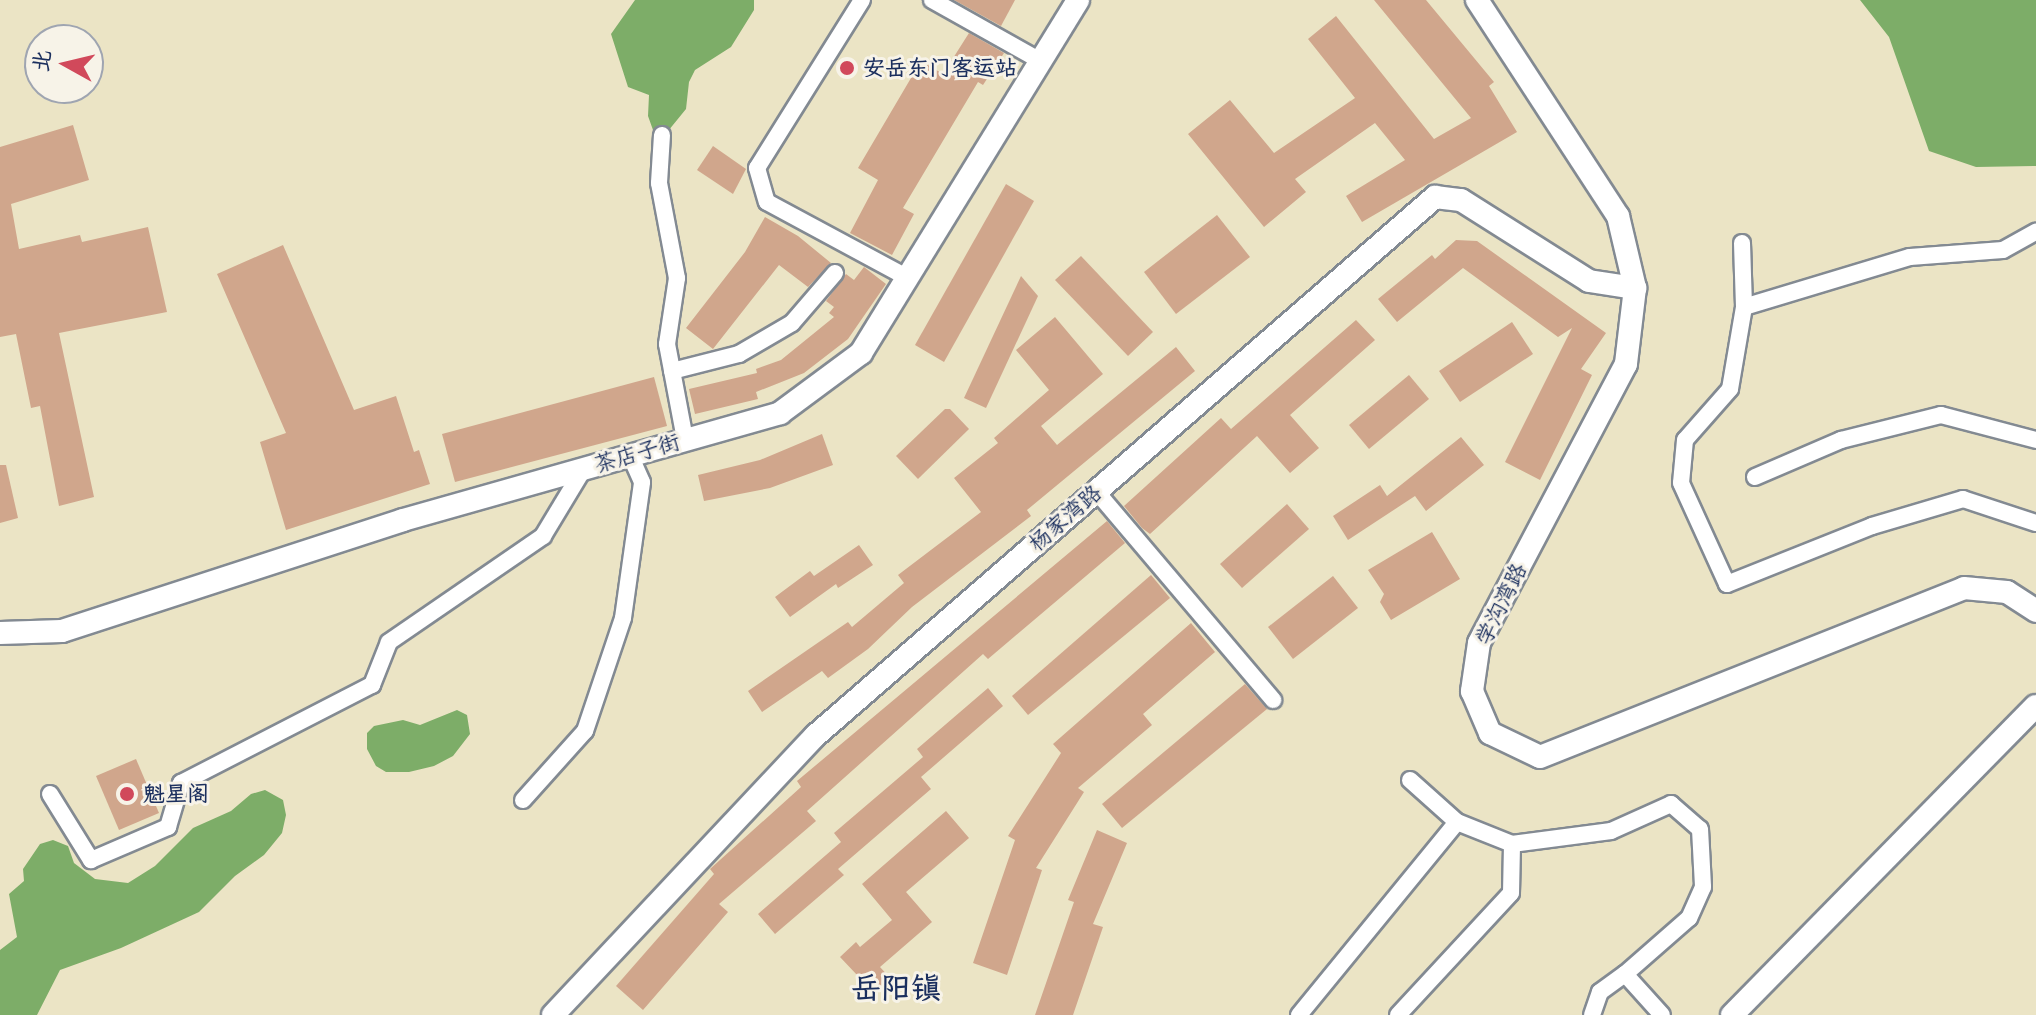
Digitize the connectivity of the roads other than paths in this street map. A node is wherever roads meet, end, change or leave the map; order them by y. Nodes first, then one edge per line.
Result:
1 (862, 0) edge
2 (932, 0) edge
3 (1078, 0) edge
4 (1477, 0) edge
5 (1039, 60) junction
6 (662, 135) dead end
7 (2036, 232) edge
8 (1742, 243) dead end
9 (835, 273) dead end
10 (908, 278) junction
11 (1635, 288) junction
12 (1744, 307) junction
13 (672, 371) junction
14 (685, 439) junction
15 (2036, 440) edge
16 (630, 455) junction
17 (584, 468) junction
18 (1755, 477) dead end
19 (1096, 491) junction
20 (2036, 523) edge
21 (2036, 611) edge
22 (0, 633) edge
23 (1273, 700) dead end
24 (2036, 706) edge
25 (1410, 780) dead end
26 (50, 794) dead end
27 (523, 800) dead end
28 (1457, 822) junction
29 (1512, 844) junction
30 (1625, 974) junction
31 (553, 1015) edge
32 (1299, 1015) edge
33 (1398, 1015) edge
34 (1592, 1015) edge
35 (1662, 1015) edge
36 (1732, 1015) edge

1 - 10 street
2 - 5 street
3 - 5 street, 茶店子街
4 - 11 street, 学沟湾路
5 - 10 street, 茶店子街
6 - 13 street
7 - 12 street
8 - 12 street
9 - 13 street
10 - 14 street, 茶店子街
11 - 19 street, 杨家湾路
11 - 21 street, 学沟湾路
12 - 20 street
13 - 14 street
14 - 16 street, 茶店子街
15 - 18 street
16 - 17 street, 茶店子街
16 - 27 street
17 - 22 street, 茶店子街
17 - 26 street
19 - 23 street
19 - 31 street, 杨家湾路
24 - 36 street
25 - 28 street
28 - 29 street
28 - 32 street
29 - 30 street
29 - 33 street
30 - 34 street
30 - 35 street

